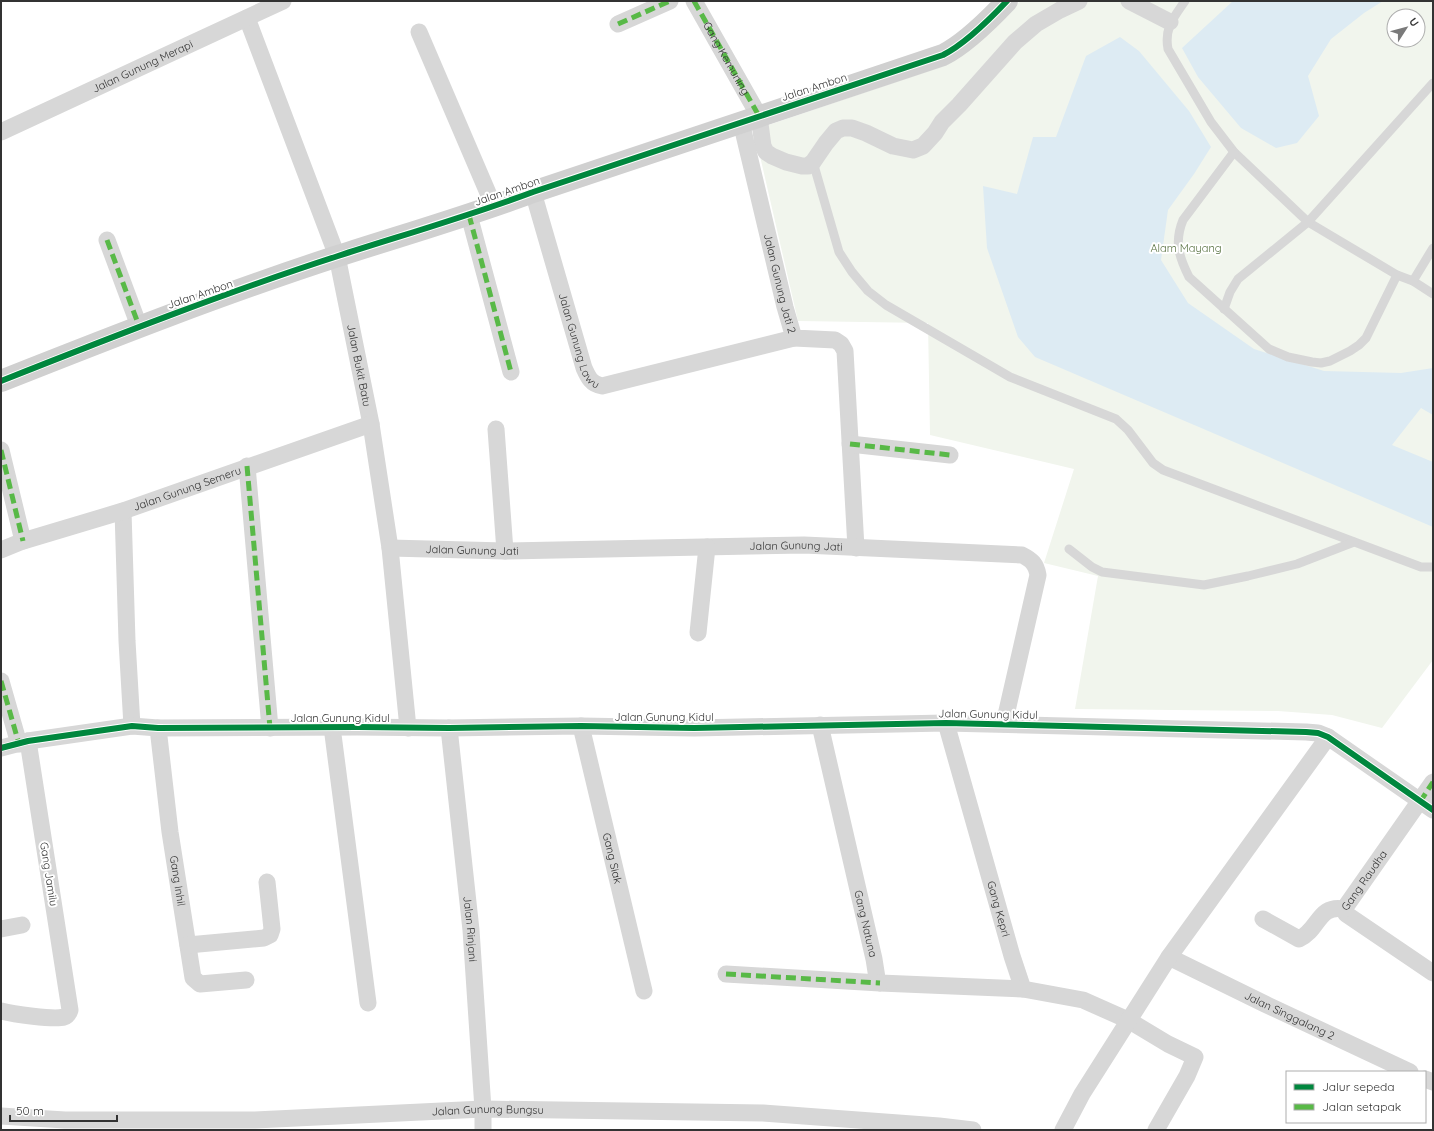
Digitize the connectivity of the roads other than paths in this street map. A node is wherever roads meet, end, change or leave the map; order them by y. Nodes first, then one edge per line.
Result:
1 (284, 1) edge
2 (670, 1) edge
3 (694, 1) edge
4 (1007, 1) edge
5 (1079, 1) edge
6 (1129, 1) edge
7 (1185, 1) edge
8 (247, 18) junction
9 (1170, 22) junction
10 (618, 24) dead end
11 (419, 32) dead end
12 (1433, 83) edge
13 (750, 119) junction
14 (1, 132) edge
15 (1234, 152) junction
16 (813, 162) junction
17 (533, 192) junction
18 (494, 207) junction
19 (469, 215) junction
20 (1308, 222) junction
21 (107, 240) dead end
22 (1433, 248) edge
23 (337, 256) junction
24 (1398, 275) junction
25 (1413, 281) junction
26 (1433, 294) edge
27 (1224, 309) junction
28 (139, 326) junction
29 (794, 338) junction
30 (511, 372) dead end
31 (1, 381) edge
32 (371, 424) junction
33 (496, 430) dead end
34 (850, 444) junction
35 (1, 450) edge
36 (950, 454) dead end
37 (248, 466) junction
38 (123, 511) junction
39 (23, 541) junction
40 (1354, 542) junction
41 (707, 547) junction
42 (390, 548) junction
43 (856, 548) junction
44 (1069, 549) dead end
45 (1, 550) edge
46 (505, 551) junction
47 (1433, 567) edge
48 (698, 633) dead end
49 (1, 681) edge
50 (946, 723) junction
51 (1004, 724) junction
52 (820, 725) junction
53 (132, 726) junction
54 (581, 726) junction
55 (332, 727) junction
56 (158, 728) junction
57 (270, 728) junction
58 (408, 728) junction
59 (449, 728) junction
60 (1328, 737) junction
61 (24, 743) junction
62 (1, 748) edge
63 (1433, 782) edge
64 (1427, 806) edge
65 (267, 882) dead end
66 (1344, 909) junction
67 (1263, 919) dead end
68 (22, 925) dead end
69 (1, 929) edge
70 (188, 945) junction
71 (1169, 957) junction
72 (1433, 973) edge
73 (726, 974) dead end
74 (246, 980) dead end
75 (880, 983) junction
76 (1023, 989) junction
77 (644, 991) dead end
78 (368, 1003) dead end
79 (1, 1011) edge
80 (1128, 1020) junction
81 (1408, 1071) edge
82 (483, 1109) junction
83 (1, 1116) edge
84 (483, 1130) edge
85 (973, 1130) edge
86 (1063, 1130) edge
87 (1156, 1130) edge

1 - 8 street, Jalan Gunung Merapi
2 - 10 street
3 - 13 street, Gang Kemuning
4 - 13 street, Jalan Ambon
5 - 16 street
6 - 9 street
7 - 9 lane
8 - 14 street, Jalan Gunung Merapi
8 - 23 street, Jalan Bukit Batu
9 - 15 lane
11 - 18 street
12 - 20 lane
13 - 16 street
13 - 17 street, Jalan Ambon
13 - 29 street, Jalan Gunung Jati 2
15 - 20 lane
15 - 27 lane
16 - 40 lane
17 - 18 street, Jalan Ambon
17 - 29 street, Jalan Gunung Lawu
18 - 19 street, Jalan Ambon
19 - 23 street, Jalan Ambon
19 - 30 street
20 - 24 lane
20 - 27 lane
21 - 28 street
22 - 25 lane
23 - 28 street, Jalan Ambon
23 - 32 street, Jalan Bukit Batu
24 - 25 lane
24 - 27 lane
25 - 26 lane
28 - 31 street, Jalan Ambon
29 - 34 street, Jalan Gunung Jati 2
32 - 37 street, Jalan Gunung Semeru
32 - 42 street, Jalan Bukit Batu
33 - 46 street
34 - 36 street
34 - 43 street, Jalan Gunung Jati 2
35 - 39 street
37 - 38 street, Jalan Gunung Semeru
37 - 57 street
38 - 39 street, Jalan Gunung Semeru
38 - 53 street
39 - 45 street, Jalan Gunung Semeru
40 - 44 lane
40 - 47 lane
41 - 43 street, Jalan Gunung Jati
41 - 46 street, Jalan Gunung Jati
41 - 48 street
42 - 46 street, Jalan Gunung Jati
42 - 58 street, Jalan Bukit Batu
43 - 51 street, Jalan Gunung Jati
49 - 61 street, Gang Jamilu
50 - 51 street, Jalan Gunung Kidul
50 - 52 street, Jalan Gunung Kidul
50 - 76 street, Gang Kepri
51 - 60 street, Jalan Gunung Kidul
52 - 54 street, Jalan Gunung Kidul
52 - 75 street, Gang Natuna
53 - 56 street, Jalan Gunung Kidul
53 - 61 street, Jalan Gunung Kidul
54 - 59 street, Jalan Gunung Kidul
54 - 77 street, Gang Siak
55 - 57 street, Jalan Gunung Kidul
55 - 58 street, Jalan Gunung Kidul
55 - 78 street
56 - 57 street, Jalan Gunung Kidul
56 - 70 street, Gang Inhil
58 - 59 street, Jalan Gunung Kidul
59 - 82 street, Jalan Rinjani
60 - 64 street
60 - 71 street
61 - 62 street, Jalan Gunung Kidul
61 - 79 street, Gang Jamilu
63 - 64 street, Gang Raudha
64 - 66 street, Gang Raudha
65 - 70 street
66 - 67 street
66 - 72 street, Gang Raudha
68 - 69 street
70 - 74 street, Gang Inhil
71 - 80 street
71 - 81 street, Jalan Singgalang 2
73 - 75 street
75 - 76 street
76 - 80 street
80 - 86 street
80 - 87 street
82 - 83 street, Jalan Gunung Bungsu
82 - 84 street, Jalan Rinjani
82 - 85 street, Jalan Gunung Bungsu

